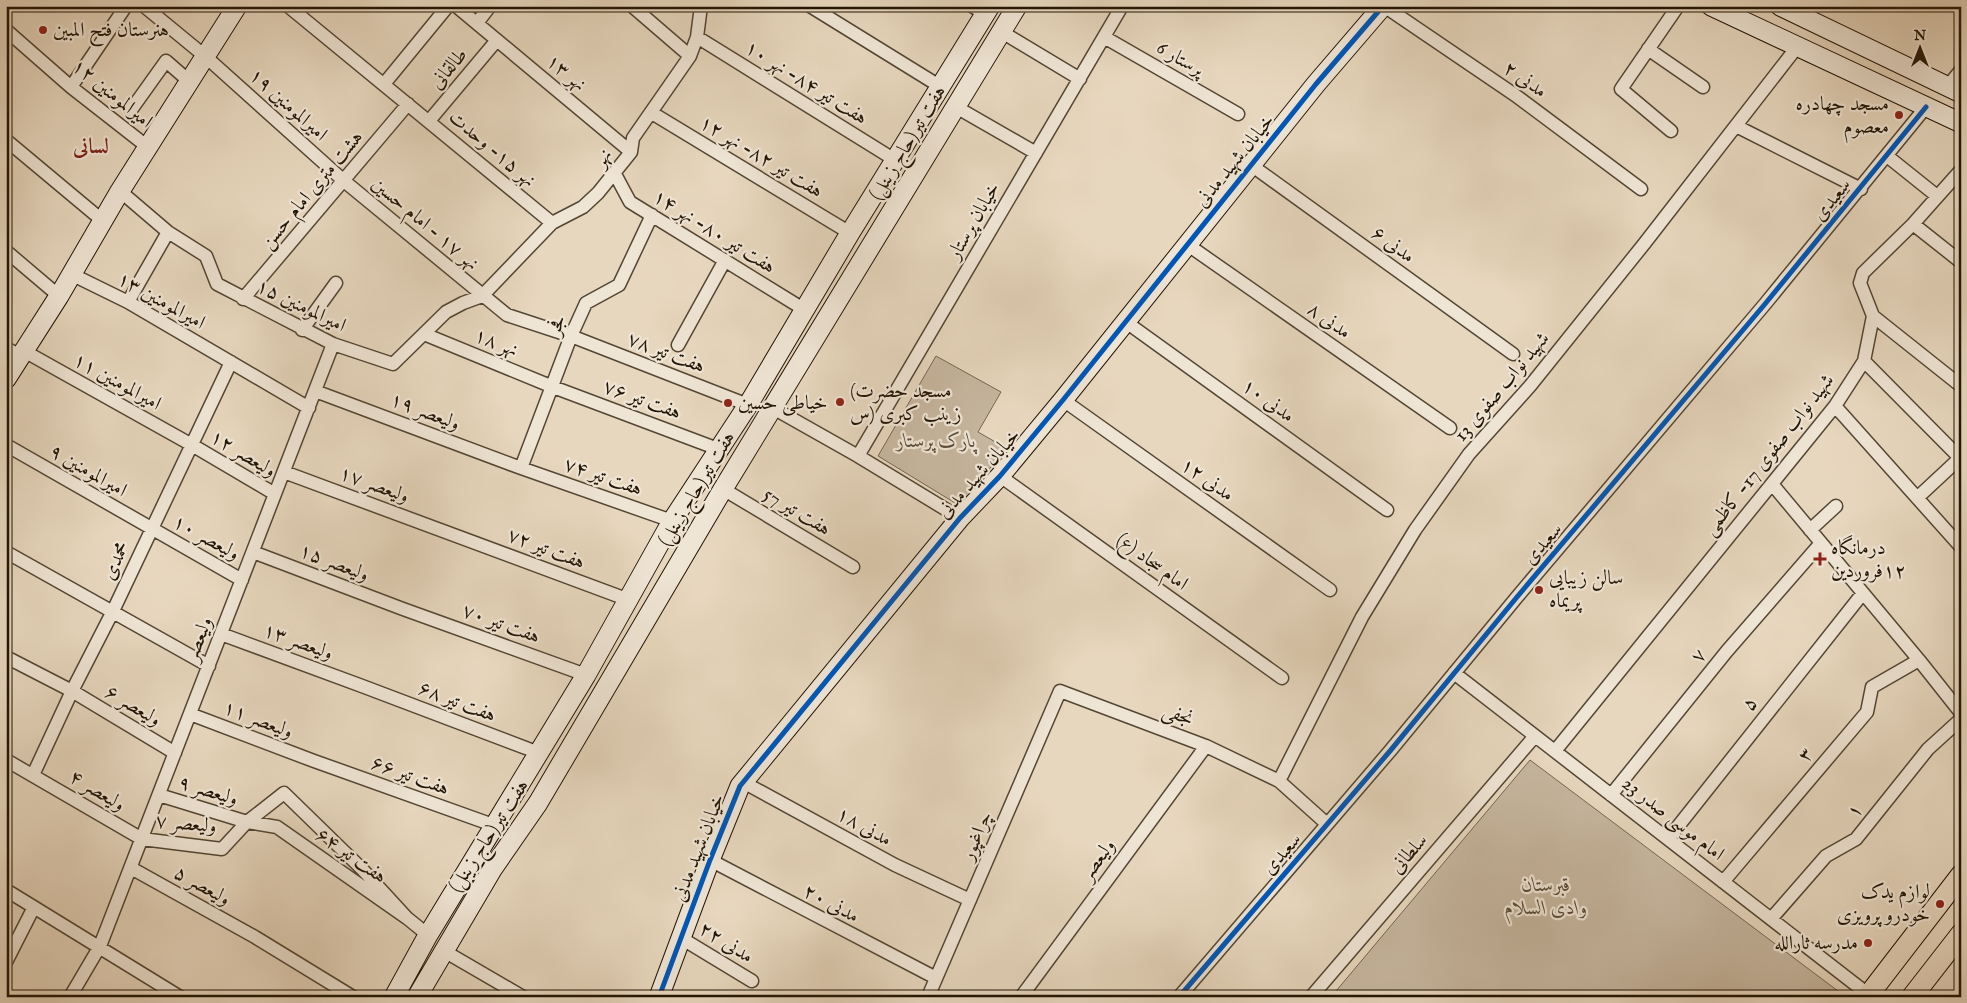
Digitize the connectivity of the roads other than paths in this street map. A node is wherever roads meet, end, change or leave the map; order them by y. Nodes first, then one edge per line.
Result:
1 (126, 6) edge
2 (144, 6) edge
3 (238, 6) edge
4 (288, 6) edge
5 (448, 6) edge
6 (456, 6) edge
7 (490, 6) edge
8 (632, 6) edge
9 (701, 6) edge
10 (810, 6) edge
11 (1017, 6) edge
12 (1122, 6) edge
13 (1383, 6) edge
14 (1678, 6) edge
15 (1711, 6) edge
16 (1780, 6) edge
17 (982, 9) edge
18 (477, 23) junction
19 (6, 30) edge
20 (1002, 32) junction
21 (698, 37) junction
22 (1104, 38) junction
23 (497, 40) junction
24 (1797, 47) junction
25 (1648, 49) junction
26 (690, 56) junction
27 (206, 57) junction
28 (1961, 70) edge
29 (1080, 79) junction
30 (190, 82) junction
31 (384, 84) junction
32 (71, 87) junction
33 (941, 87) junction
34 (1703, 87) dead end
35 (1954, 90) edge
36 (408, 104) junction
37 (956, 107) junction
38 (1926, 108) junction
39 (131, 110) dead end
40 (652, 112) junction
41 (1238, 114) dead end
42 (429, 121) junction
43 (1961, 123) edge
44 (1736, 126) junction
45 (1671, 132) dead end
46 (6, 140) edge
47 (149, 148) junction
48 (631, 152) junction
49 (1036, 153) junction
50 (1887, 156) junction
51 (895, 160) junction
52 (1251, 165) junction
53 (1961, 170) edge
54 (615, 174) junction
55 (344, 181) junction
56 (1641, 189) dead end
57 (1861, 189) junction
58 (120, 191) junction
59 (1937, 196) junction
60 (652, 215) junction
61 (102, 221) junction
62 (552, 223) junction
63 (1913, 224) junction
64 (168, 232) junction
65 (850, 233) junction
66 (1188, 245) junction
67 (7, 253) edge
68 (725, 260) junction
69 (1961, 262) edge
70 (71, 274) junction
71 (336, 283) dead end
72 (59, 296) junction
73 (482, 296) junction
74 (243, 299) junction
75 (128, 302) junction
76 (805, 310) junction
77 (1872, 316) junction
78 (1126, 322) junction
79 (302, 330) junction
80 (424, 334) junction
81 (571, 336) junction
82 (333, 344) junction
83 (678, 345) dead end
84 (17, 352) edge
85 (1513, 354) dead end
86 (1864, 360) junction
87 (231, 362) junction
88 (6, 379) edge
89 (1961, 386) edge
90 (553, 387) junction
91 (315, 391) junction
92 (1063, 400) junction
93 (748, 405) junction
94 (1835, 406) junction
95 (309, 408) junction
96 (774, 408) junction
97 (1450, 428) dead end
98 (6, 445) edge
99 (192, 445) junction
100 (718, 449) junction
101 (858, 456) junction
102 (1960, 458) edge
103 (521, 468) junction
104 (284, 472) junction
105 (1000, 476) junction
106 (1772, 484) junction
107 (723, 489) junction
108 (275, 494) junction
109 (1917, 498) junction
110 (1836, 506) dead end
111 (1387, 510) dead end
112 (960, 518) junction
113 (672, 521) junction
114 (152, 529) junction
115 (1810, 530) junction
116 (450, 533) joint
117 (1820, 543) junction
118 (1961, 547) edge
119 (6, 552) edge
120 (253, 552) junction
121 (853, 567) dead end
122 (242, 580) junction
123 (1330, 590) dead end
124 (1863, 593) junction
125 (629, 600) junction
126 (403, 609) joint
127 (113, 611) junction
128 (221, 634) junction
129 (6, 657) edge
130 (1918, 660) junction
131 (209, 666) junction
132 (1454, 674) junction
133 (586, 675) junction
134 (1282, 678) dead end
135 (362, 686) joint
136 (72, 691) junction
137 (1060, 691) joint
138 (1956, 699) edge
139 (1961, 713) edge
140 (190, 714) junction
141 (1961, 718) edge
142 (1535, 736) junction
143 (1206, 746) junction
144 (1555, 751) junction
145 (175, 753) junction
146 (539, 753) junction
147 (6, 760) edge
148 (314, 761) joint
149 (32, 775) junction
150 (1280, 781) junction
151 (743, 782) junction
152 (159, 795) junction
153 (1611, 795) junction
154 (247, 822) junction
155 (1327, 824) junction
156 (493, 825) junction
157 (142, 839) junction
158 (1668, 839) junction
159 (710, 860) junction
160 (131, 868) junction
161 (1961, 875) edge
162 (1724, 882) junction
163 (6, 890) edge
164 (970, 900) junction
165 (34, 907) junction
166 (407, 918) junction
167 (1771, 920) junction
168 (1961, 934) edge
169 (428, 935) junction
170 (681, 938) junction
171 (100, 946) junction
172 (444, 951) junction
173 (6, 962) edge
174 (936, 978) junction
175 (752, 981) dead end
176 (1868, 996) edge
177 (70, 997) edge
178 (180, 997) edge
179 (353, 997) edge
180 (394, 997) edge
181 (417, 997) edge
182 (523, 997) edge
183 (659, 997) edge
184 (928, 997) edge
185 (1021, 997) edge
186 (1179, 997) edge
187 (1311, 997) edge
188 (1912, 997) edge

1 - 32 street
2 - 27 street, امیرالمومنین ۱۹
3 - 27 main road
4 - 31 street, نهر ۱۵- وحدت
5 - 31 street, طالقانی
6 - 18 street, نهر ۱۳
7 - 18 street
8 - 26 street
9 - 21 street, نهر
10 - 33 street
11 - 20 main road, هفت تیر(حاج زینل)
12 - 22 street, خیابان پرستار
13 - 52 main road, خیابان شهید مدنی
13 - 56 street, مدنی ۲
14 - 25 street
15 - 24 main road
16 - 35 main road
17 - 33 main road, هفت تیر(حاج زینل)
18 - 23 street, نهر ۱۳
19 - 32 street, امیرالمومنین ۱۲
20 - 29 street
20 - 37 main road, هفت تیر(حاج زینل)
21 - 26 street, نهر
21 - 51 street, هفت تیر ۸۴- نهر ۱۰
22 - 29 street, خیابان پرستار
22 - 41 street, پرستار 6
23 - 42 street, طالقانی
23 - 48 street, نهر ۱۳
24 - 38 main road
24 - 44 street, شهید نواب صفوی 13
25 - 34 street
25 - 45 street
26 - 40 street, نهر
27 - 30 main road
27 - 55 street, امیرالمومنین ۱۹
28 - 35 street
29 - 49 street, خیابان پرستار
30 - 39 street
30 - 47 main road
31 - 36 street, نهر ۱۵- وحدت
32 - 47 street, امیرالمومنین ۱۲
33 - 51 main road, هفت تیر(حاج زینل)
36 - 42 street, نهر ۱۵- وحدت
36 - 55 street, هشت متری امام حسن
37 - 49 street
37 - 96 main road, هفت تیر(حاج زینل)
38 - 43 main road
38 - 50 street, سعیدی
40 - 48 street, نهر
40 - 65 street, هفت تیر ۸۲- نهر ۱۲
42 - 62 street, نهر ۱۵- وحدت
44 - 57 street
44 - 150 street, شهید نواب صفوی 13
46 - 61 street
47 - 58 main road
48 - 54 street, نهر
49 - 101 street, خیابان پرستار
50 - 57 street, سعیدی
50 - 59 street
51 - 65 main road, هفت تیر(حاج زینل)
52 - 66 main road, خیابان شهید مدنی
52 - 85 street, مدنی ۶
53 - 59 street
54 - 60 street, هفت تیر ۸۰- نهر ۱۴
54 - 62 street, نهر
55 - 73 street, نهر ۱۷ - امام حسین
55 - 74 street, هشت متری امام حسن
57 - 132 street, سعیدی
58 - 61 main road
58 - 64 street, امیرالمومنین ۱۵
59 - 63 street
60 - 68 street, هفت تیر ۸۰- نهر ۱۴
60 - 81 street, فجر
61 - 70 main road
62 - 73 street, نهر
63 - 69 street
63 - 77 street
64 - 74 street, امیرالمومنین ۱۵
64 - 75 street
65 - 76 main road, هفت تیر(حاج زینل)
66 - 78 main road, خیابان شهید مدنی
66 - 97 street, مدنی ۸
67 - 72 street
68 - 76 street, هفت تیر ۸۰- نهر ۱۴
68 - 83 street
70 - 72 main road
70 - 75 street, امیرالمومنین ۱۳
71 - 79 street
72 - 84 main road
73 - 80 street, امیرالمومنین ۱۵
73 - 81 street, نهر ۱۷ - امام حسین
74 - 79 street, امیرالمومنین ۱۵
75 - 87 street, امیرالمومنین ۱۳
76 - 93 main road, هفت تیر(حاج زینل)
77 - 86 street, شهید نواب صفوی 17- کاظمی
77 - 89 street
78 - 92 main road, خیابان شهید مدنی
78 - 111 street, مدنی ۱۰
79 - 82 street, امیرالمومنین ۱۵
80 - 82 street, امیرالمومنین ۱۵
80 - 90 street, نهر ۱۸
81 - 90 street, فجر
81 - 93 street, هفت تیر ۷۸
82 - 91 street, ولیعصر
84 - 88 main road
84 - 99 street, امیرالمومنین ۱۱
86 - 94 street, شهید نواب صفوی 17- کاظمی
86 - 102 street
87 - 95 street, امیرالمومنین ۱۳
87 - 99 street, محمدی
90 - 100 street, هفت تیر ۷۶
90 - 103 street, فجر
91 - 95 street, ولیعصر
91 - 103 street, ولیعصر ۱۹
92 - 105 main road, خیابان شهید مدنی
92 - 123 street, مدنی ۱۲
93 - 100 main road, هفت تیر(حاج زینل)
94 - 106 street, شهید نواب صفوی 17- کاظمی
94 - 109 street
95 - 104 street, ولیعصر
96 - 101 street
96 - 107 main road, هفت تیر(حاج زینل)
98 - 114 street, امیرالمومنین ۹
99 - 108 street, ولیعصر ۱۲
99 - 114 street, محمدی
100 - 113 main road, هفت تیر(حاج زینل)
101 - 112 street
102 - 109 street
103 - 113 street, هفت تیر ۷۴
104 - 108 street, ولیعصر
104 - 116 street, ولیعصر ۱۷
105 - 112 main road, خیابان شهید مدنی
105 - 134 street, امام سجاد (ع)
106 - 115 street
106 - 144 street, شهید نواب صفوی 17- کاظمی
107 - 121 street, هفت تیر 57
107 - 172 main road, هفت تیر(حاج زینل)
108 - 120 street, ولیعصر
109 - 118 street
110 - 115 street
112 - 151 main road, خیابان شهید مدنی
113 - 125 main road, هفت تیر(حاج زینل)
114 - 122 street, ولیعصر ۱۰
114 - 127 street, محمدی
115 - 117 street
116 - 125 street, هفت تیر ۷۲
117 - 124 street
117 - 153 street, ۷
119 - 127 street
120 - 122 street, ولیعصر
120 - 126 street, ولیعصر ۱۵
122 - 128 street, ولیعصر
124 - 130 street
124 - 158 street, ۵
125 - 133 main road, هفت تیر(حاج زینل)
126 - 133 street, هفت تیر ۷۰
127 - 131 street
127 - 136 street, محمدی
128 - 131 street, ولیعصر
128 - 135 street, ولیعصر ۱۳
129 - 136 street, ولیعصر ۶
130 - 138 street
130 - 162 street, ۳
131 - 140 street, ولیعصر
132 - 142 street, امام موسی صدر 23
132 - 155 street, سعیدی
133 - 146 main road, هفت تیر(حاج زینل)
135 - 146 street, هفت تیر ۶۸
136 - 145 street, ولیعصر ۶
136 - 149 street, محمدی
137 - 143 street, نجفی
137 - 164 street, چراغپور
138 - 139 street
140 - 145 street, ولیعصر
140 - 148 street, ولیعصر ۱۱
141 - 167 street, ۱
142 - 144 street, امام موسی صدر 23
142 - 187 street, سلطانی
143 - 150 street, نجفی
143 - 185 street, ولیعصر
144 - 153 street, امام موسی صدر 23
145 - 152 street, ولیعصر
146 - 156 main road, هفت تیر(حاج زینل)
147 - 149 street, ولیعصر ۴
148 - 156 street, هفت تیر ۶۶
149 - 157 street, ولیعصر ۴
150 - 155 street, نجفی
151 - 159 main road, خیابان شهید مدنی
151 - 164 street, مدنی ۱۸
152 - 154 street, ولیعصر ۹
152 - 157 street, ولیعصر
153 - 158 street, امام موسی صدر 23
154 - 157 street, ولیعصر ۷
154 - 166 street, هفت تیر ۶۴
154 - 166 street
155 - 186 street, سعیدی
156 - 169 main road, هفت تیر(حاج زینل)
157 - 160 street, ولیعصر
158 - 162 street, امام موسی صدر 23
159 - 170 main road, خیابان شهید مدنی
159 - 174 street, مدنی ۲۰
160 - 171 street, ولیعصر
160 - 179 street, ولیعصر ۵
161 - 176 main road
162 - 167 street, امام موسی صدر 23
163 - 165 street
164 - 174 street, چراغپور
165 - 171 street
165 - 173 street
166 - 169 street, هفت تیر ۶۴
167 - 176 street, امام موسی صدر 23
168 - 188 main road
169 - 180 main road, هفت تیر(حاج زینل)
170 - 175 street, مدنی ۲۲
170 - 183 main road, خیابان شهید مدنی
171 - 177 street, ولیعصر
171 - 178 street
172 - 181 main road, هفت تیر(حاج زینل)
172 - 182 street
174 - 184 street, چراغپور

